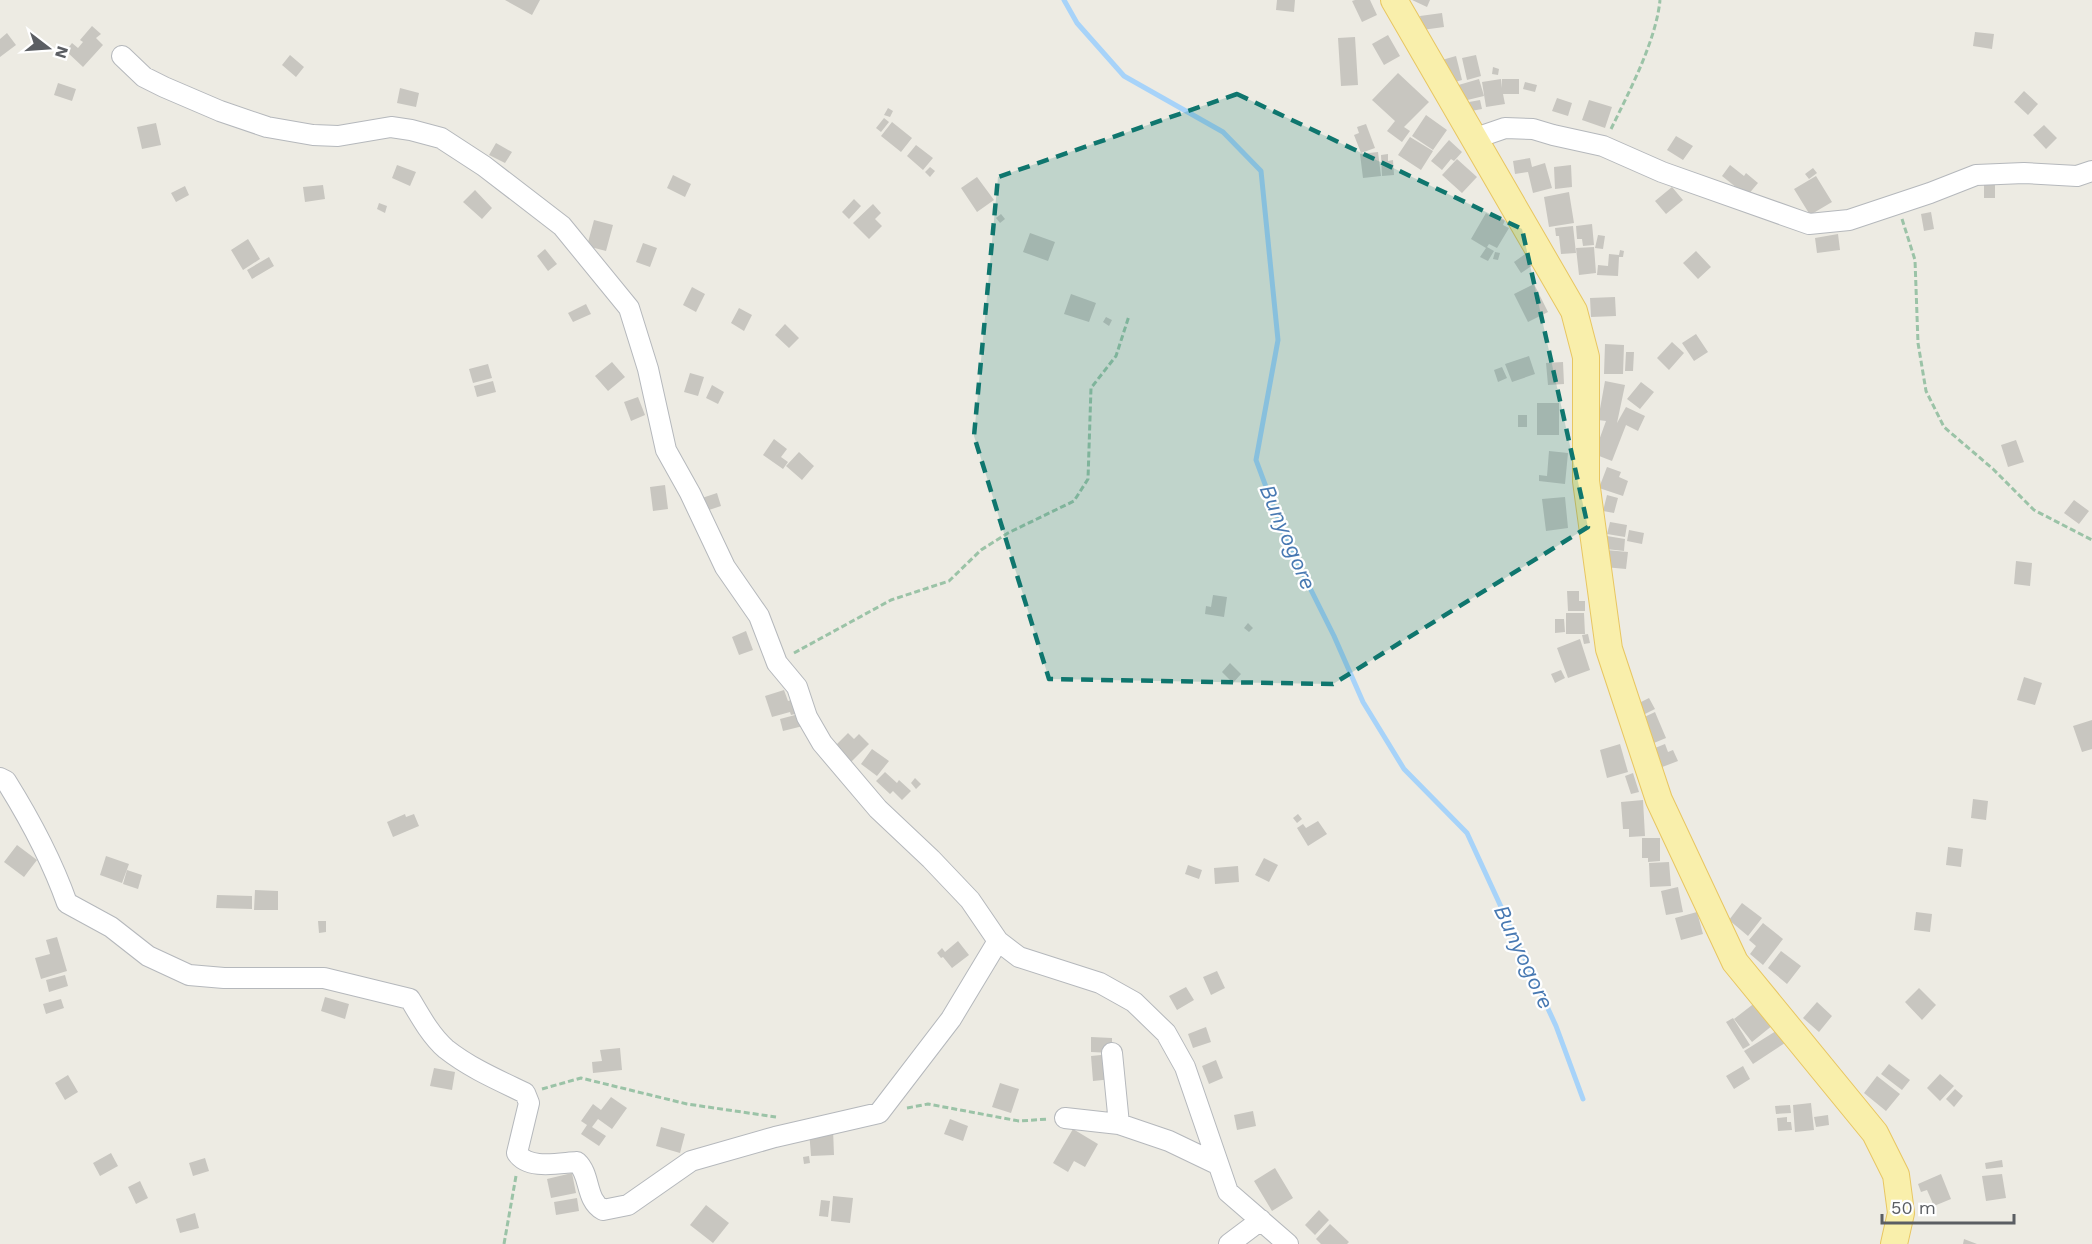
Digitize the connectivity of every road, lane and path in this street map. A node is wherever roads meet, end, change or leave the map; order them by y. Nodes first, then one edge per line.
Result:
1 (1394, 0) edge
2 (1660, 0) edge
3 (122, 56) dead end
4 (1473, 139) junction
5 (1603, 146) junction
6 (2092, 171) edge
7 (1896, 203) junction
8 (1129, 316) dead end
9 (2092, 540) edge
10 (777, 663) junction
11 (0, 778) edge
12 (998, 940) junction
13 (1112, 1053) dead end
14 (525, 1093) junction
15 (879, 1113) junction
16 (782, 1118) dead end
17 (1065, 1118) joint
18 (1119, 1124) junction
19 (519, 1156) junction
20 (1217, 1164) junction
21 (1261, 1220) junction
22 (504, 1244) edge
23 (1229, 1244) edge
24 (1288, 1244) edge
25 (1894, 1244) edge

1 - 4 main road
2 - 5 path
3 - 10 street
4 - 5 street
4 - 25 main road
5 - 7 street
6 - 7 street
7 - 9 path
8 - 10 path
10 - 12 street
11 - 14 street
12 - 15 street
12 - 20 street
13 - 18 street
14 - 16 path
14 - 19 street
15 - 17 path
15 - 19 street
17 - 18 street
18 - 20 street
19 - 22 path
20 - 21 street
21 - 23 street
21 - 24 street

